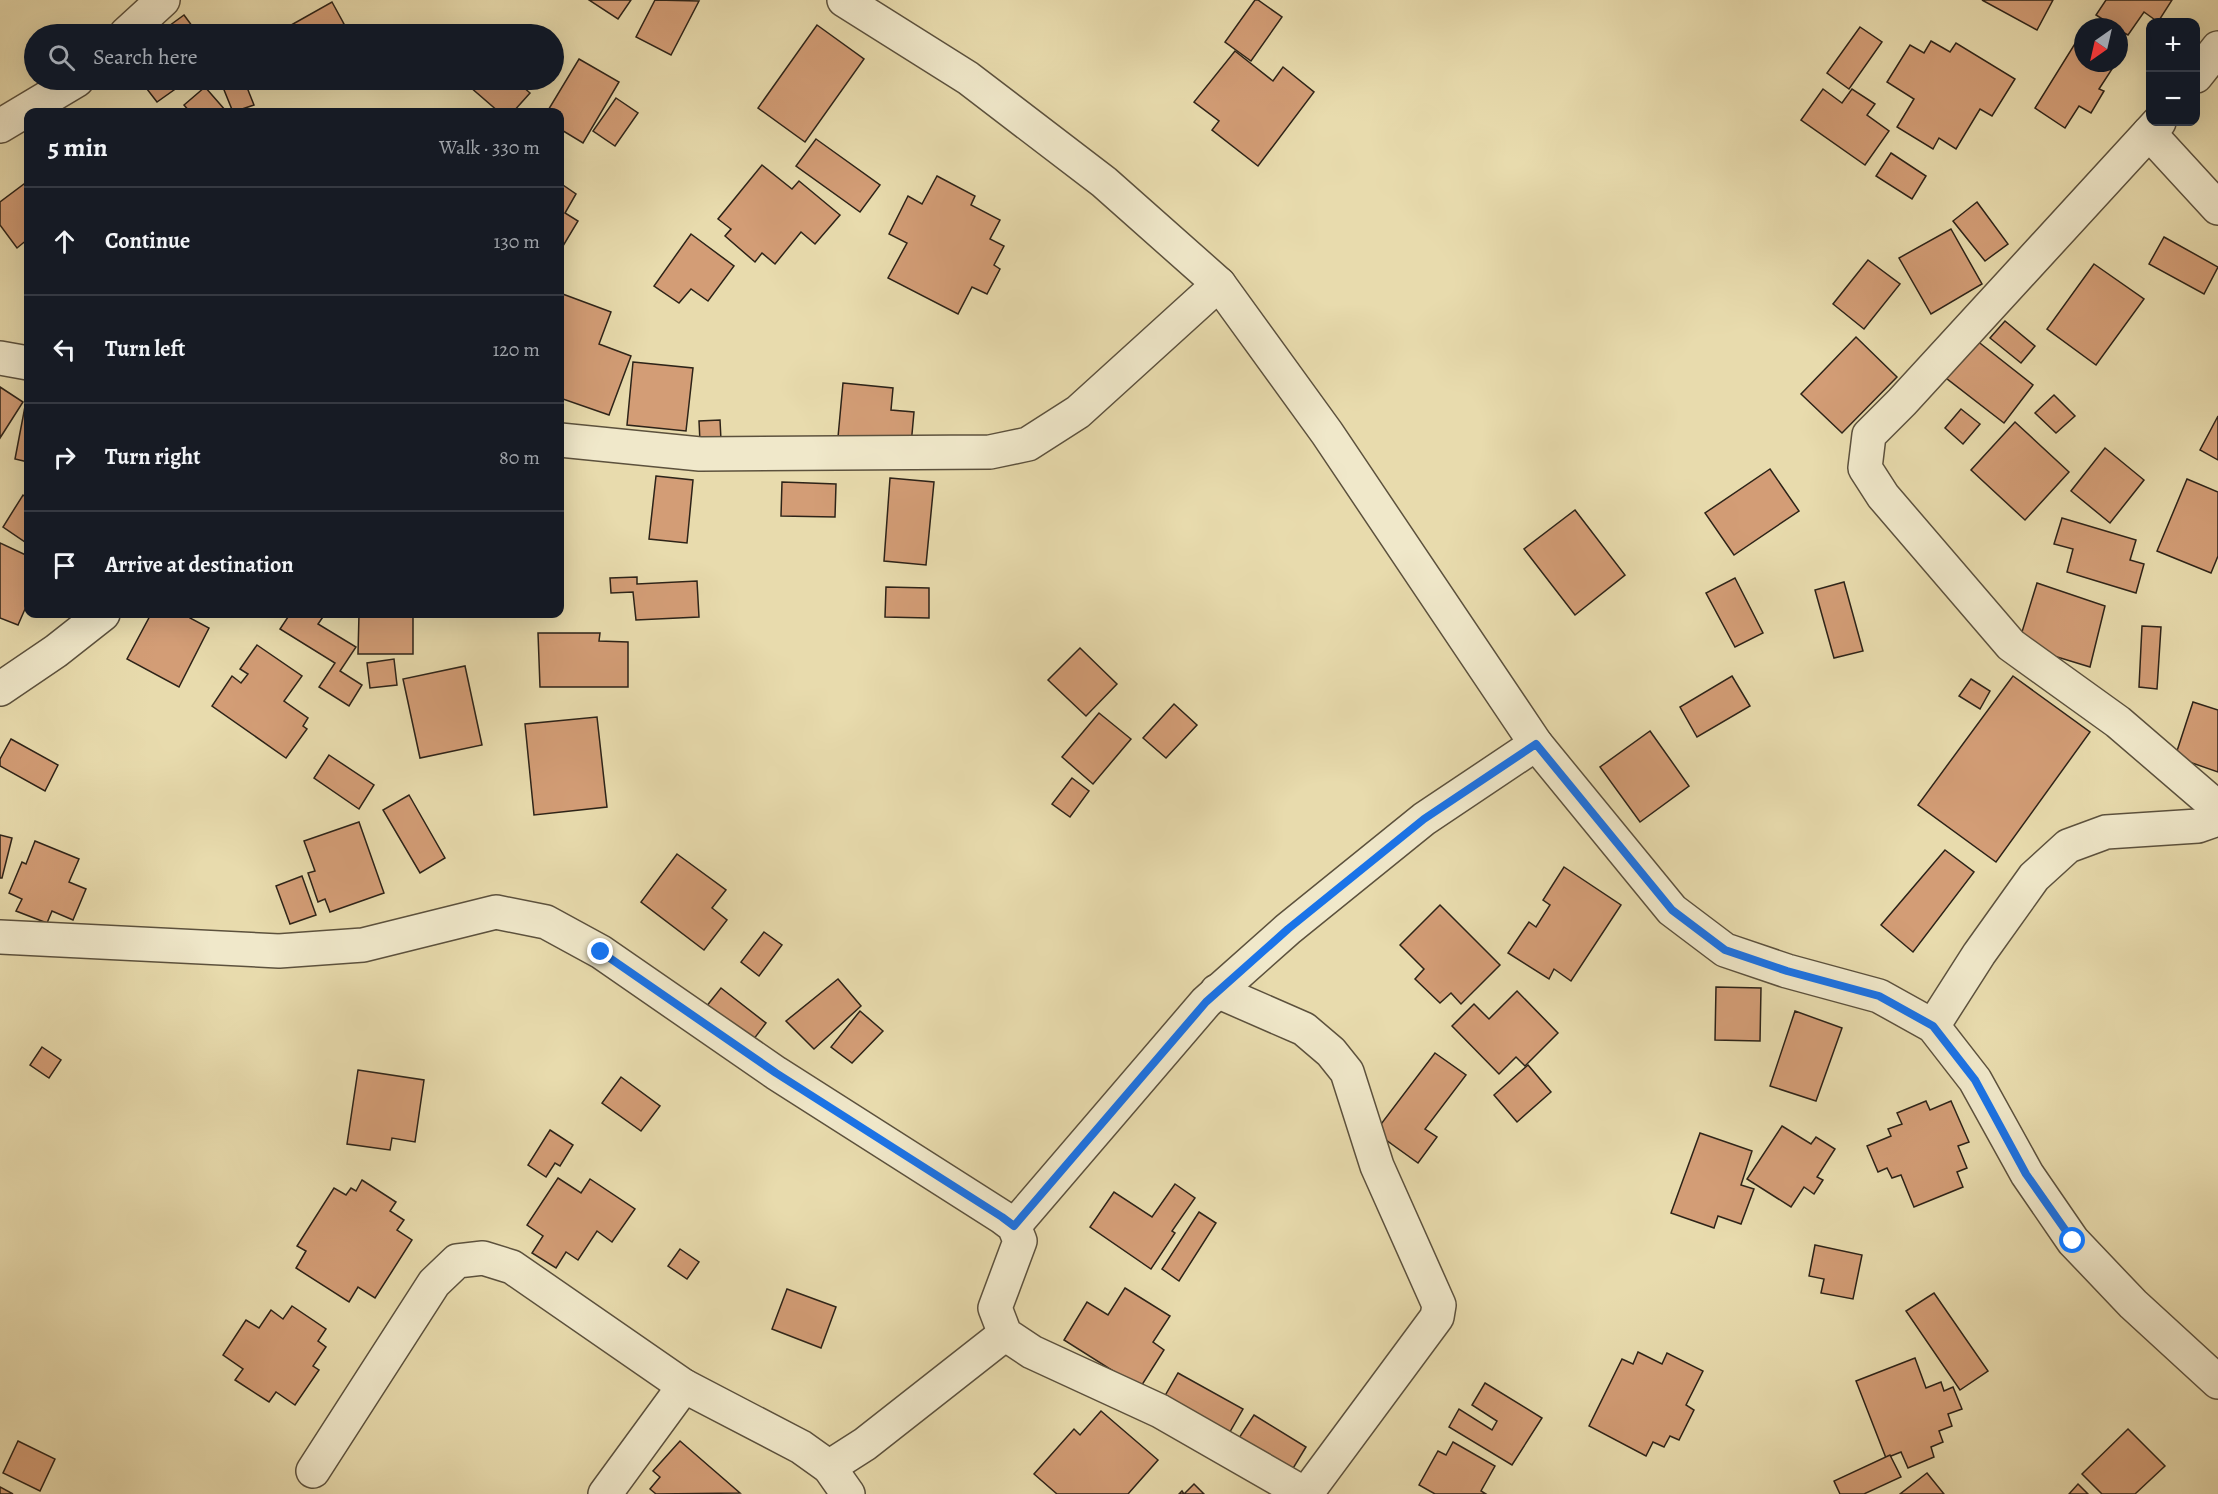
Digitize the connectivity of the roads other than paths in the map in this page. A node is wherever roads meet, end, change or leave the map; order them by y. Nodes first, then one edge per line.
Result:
1 (163, 0) edge
2 (844, 0) edge
3 (137, 24) edge
4 (2218, 48) edge
5 (2199, 72) edge
6 (59, 90) edge
7 (30, 108) edge
8 (24, 111) edge
9 (0, 126) edge
10 (2154, 128) edge
11 (2218, 208) edge
12 (1219, 285) junction
13 (0, 358) edge
14 (24, 362) edge
15 (564, 440) edge
16 (98, 618) edge
17 (0, 690) edge
18 (1536, 744) junction
19 (2218, 808) edge
20 (2218, 819) edge
21 (0, 937) edge
22 (1218, 991) junction
23 (1933, 1026) junction
24 (1014, 1226) junction
25 (1005, 1334) junction
26 (2218, 1382) edge
27 (684, 1386) junction
28 (829, 1467) junction
29 (314, 1471) dead end
30 (605, 1494) edge
31 (848, 1494) edge
32 (1306, 1494) edge

1 - 3 street
2 - 12 street
4 - 5 street
6 - 7 street
8 - 9 street
10 - 11 street
10 - 19 street
12 - 15 street
12 - 18 street
13 - 14 street
16 - 17 street
18 - 22 street
18 - 23 street
20 - 23 street
21 - 24 street
22 - 24 street
22 - 32 street
23 - 26 street
24 - 25 street
25 - 28 street
25 - 32 street
27 - 28 street
27 - 29 street
27 - 30 street
28 - 31 street

